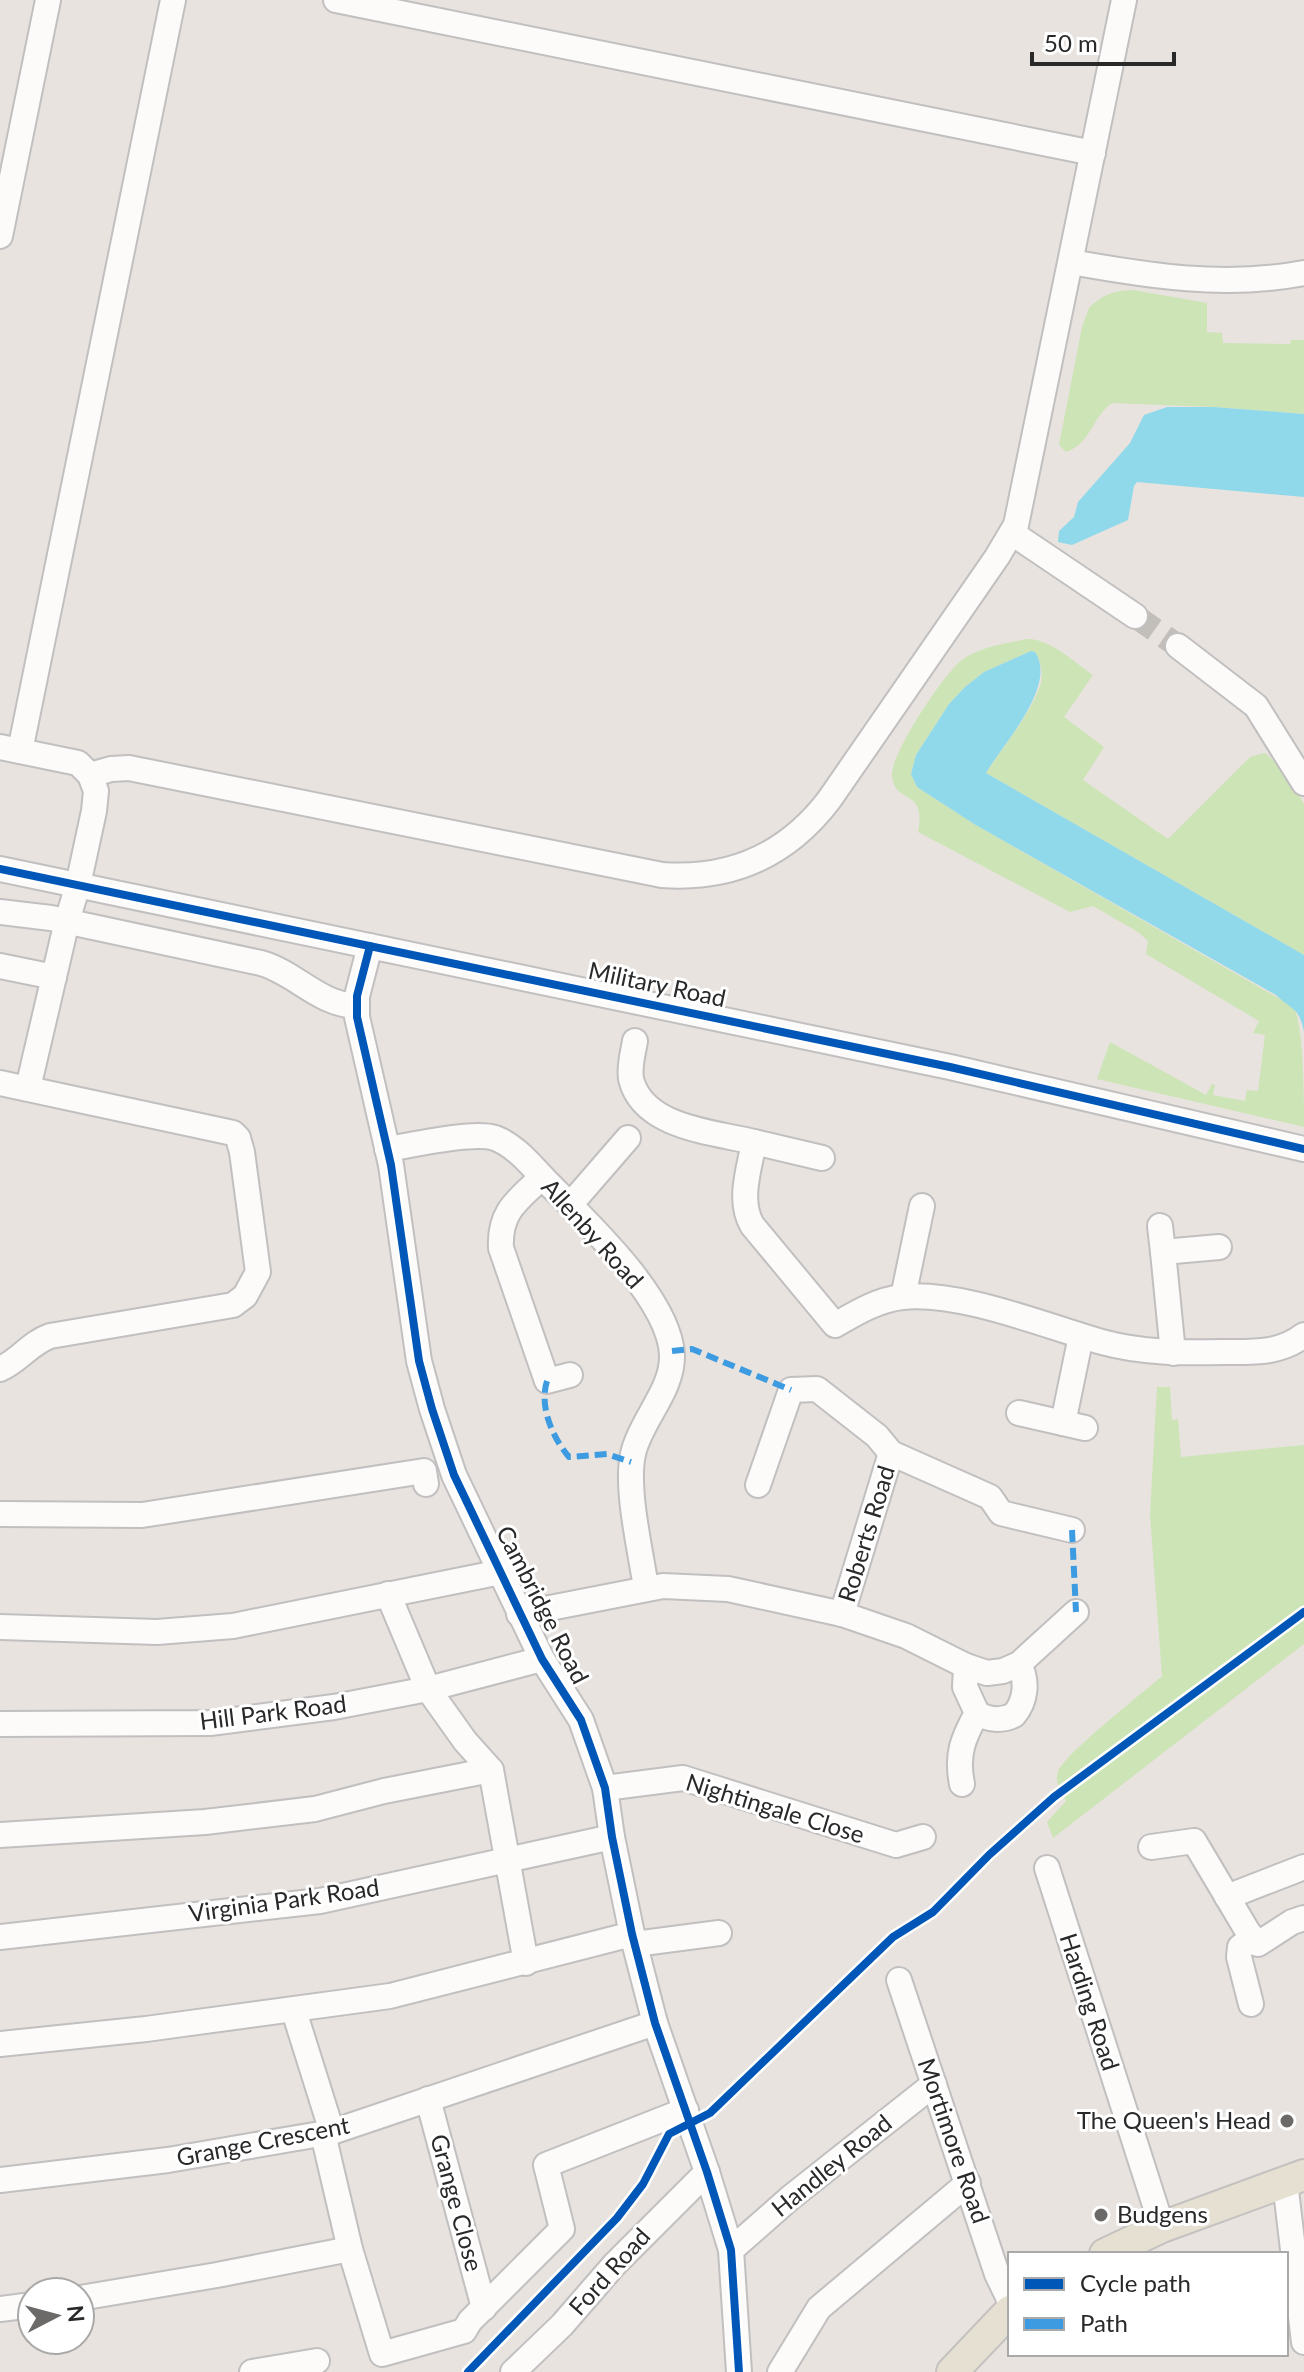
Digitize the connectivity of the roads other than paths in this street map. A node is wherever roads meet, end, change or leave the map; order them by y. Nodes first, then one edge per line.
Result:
1 (48, 0) edge
2 (173, 0) edge
3 (336, 0) edge
4 (1124, 0) edge
5 (1093, 153) junction
6 (0, 236) edge
7 (1071, 262) junction
8 (1304, 273) edge
9 (1012, 533) junction
10 (1135, 616) tunnel mouth
11 (1178, 646) tunnel mouth
12 (10, 749) edge
13 (90, 775) junction
14 (1304, 783) edge
15 (0, 869) edge
16 (78, 885) junction
17 (0, 912) edge
18 (67, 921) junction
19 (370, 946) junction
20 (0, 966) edge
21 (54, 977) junction
22 (356, 1006) junction
23 (635, 1041) dead end
24 (0, 1083) edge
25 (28, 1088) junction
26 (628, 1138) dead end
27 (754, 1142) junction
28 (387, 1149) junction
29 (1304, 1149) edge
30 (822, 1158) dead end
31 (542, 1177) junction
32 (570, 1205) junction
33 (922, 1206) dead end
34 (1160, 1226) dead end
35 (1219, 1247) dead end
36 (1163, 1252) junction
37 (903, 1297) junction
38 (1304, 1335) edge
39 (1081, 1336) junction
40 (1173, 1353) junction
41 (0, 1369) edge
42 (570, 1375) dead end
43 (1019, 1413) dead end
44 (891, 1453) junction
45 (450, 1467) junction
46 (758, 1485) dead end
47 (0, 1514) edge
48 (1072, 1530) dead end
49 (501, 1572) junction
50 (646, 1588) junction
51 (388, 1594) junction
52 (1076, 1612) dead end
53 (519, 1614) junction
54 (842, 1614) junction
55 (0, 1627) edge
56 (542, 1659) junction
57 (1019, 1664) junction
58 (966, 1666) junction
59 (428, 1689) junction
60 (977, 1713) junction
61 (0, 1724) edge
62 (491, 1770) junction
63 (962, 1784) dead end
64 (605, 1788) junction
65 (0, 1835) edge
66 (612, 1837) junction
67 (923, 1837) dead end
68 (1151, 1847) dead end
69 (506, 1860) junction
70 (1304, 1867) edge
71 (1047, 1868) dead end
72 (1227, 1897) junction
73 (1304, 1918) edge
74 (719, 1933) dead end
75 (0, 1937) edge
76 (1252, 1938) junction
77 (634, 1939) junction
78 (526, 1963) junction
79 (899, 1980) dead end
80 (1251, 2004) dead end
81 (294, 2011) junction
82 (655, 2023) junction
83 (0, 2044) edge
84 (934, 2084) junction
85 (428, 2099) junction
86 (686, 2110) junction
87 (327, 2133) junction
88 (707, 2172) junction
89 (1294, 2178) edge
90 (0, 2180) edge
91 (968, 2183) junction
92 (1162, 2227) junction
93 (350, 2249) junction
94 (731, 2250) junction
95 (1109, 2252) edge
96 (96, 2295) edge
97 (1008, 2297) edge
98 (484, 2308) junction
99 (1008, 2313) edge
100 (1304, 2332) edge
101 (1304, 2342) edge
102 (317, 2361) dead end
103 (252, 2372) edge
104 (513, 2372) edge
105 (739, 2372) edge
106 (780, 2372) edge
107 (952, 2372) edge

1 - 6 street
2 - 12 street
3 - 5 street
4 - 5 street
5 - 7 street
7 - 8 street
7 - 9 street
9 - 10 street
9 - 13 street
11 - 14 street
12 - 13 street
13 - 16 street
15 - 16 street, Military Road
16 - 18 street
16 - 19 street, Military Road
17 - 18 street
18 - 21 street
18 - 22 street
19 - 22 street, Cambridge Road
19 - 29 street, Military Road
20 - 21 street
21 - 25 street
22 - 28 street, Cambridge Road
23 - 27 street
24 - 25 street
25 - 41 street
26 - 32 street
27 - 30 street
27 - 37 street
28 - 31 street, Allenby Road
28 - 45 street, Cambridge Road
31 - 32 street, Allenby Road
31 - 42 street
32 - 50 street, Allenby Road
33 - 37 street
34 - 36 street
35 - 36 street
36 - 40 street
37 - 39 street
38 - 40 street
39 - 40 street
39 - 43 street
44 - 46 street
44 - 48 street
44 - 54 street, Roberts Road
45 - 47 street
45 - 49 street, Cambridge Road
49 - 51 street
49 - 53 street, Cambridge Road
50 - 53 street
50 - 54 street
51 - 55 street
51 - 59 street
52 - 57 street
53 - 56 street, Cambridge Road
54 - 58 street
56 - 59 street, Hill Park Road
56 - 64 street, Cambridge Road
57 - 58 street
57 - 60 street
58 - 60 street
59 - 61 street, Hill Park Road
59 - 62 street
60 - 63 street
62 - 65 street
62 - 69 street
64 - 66 street, Cambridge Road
64 - 67 street, Nightingale Close
66 - 69 street, Virginia Park Road
66 - 77 street, Cambridge Road
68 - 72 street
69 - 75 street, Virginia Park Road
69 - 78 street
70 - 72 street
71 - 92 street, Harding Road
72 - 76 street
73 - 76 street
74 - 77 street
76 - 80 street
77 - 78 street
77 - 82 street, Cambridge Road
78 - 81 street
79 - 84 street, Mortimore Road
81 - 83 street
81 - 87 street
82 - 85 street, Grange Crescent
82 - 86 street, Cambridge Road
84 - 91 street, Mortimore Road
84 - 94 street, Handley Road
85 - 87 street, Grange Crescent
85 - 98 street, Grange Close
86 - 88 street, Cambridge Road
86 - 98 street
87 - 90 street, Grange Crescent
87 - 93 street
88 - 94 street, Cambridge Road
88 - 104 street, Ford Road
89 - 92 main road
89 - 100 street
91 - 97 street, Mortimore Road
91 - 106 street
92 - 95 main road
93 - 96 street
93 - 98 street
94 - 105 street, Cambridge Road
99 - 107 main road
100 - 101 street
102 - 103 street

